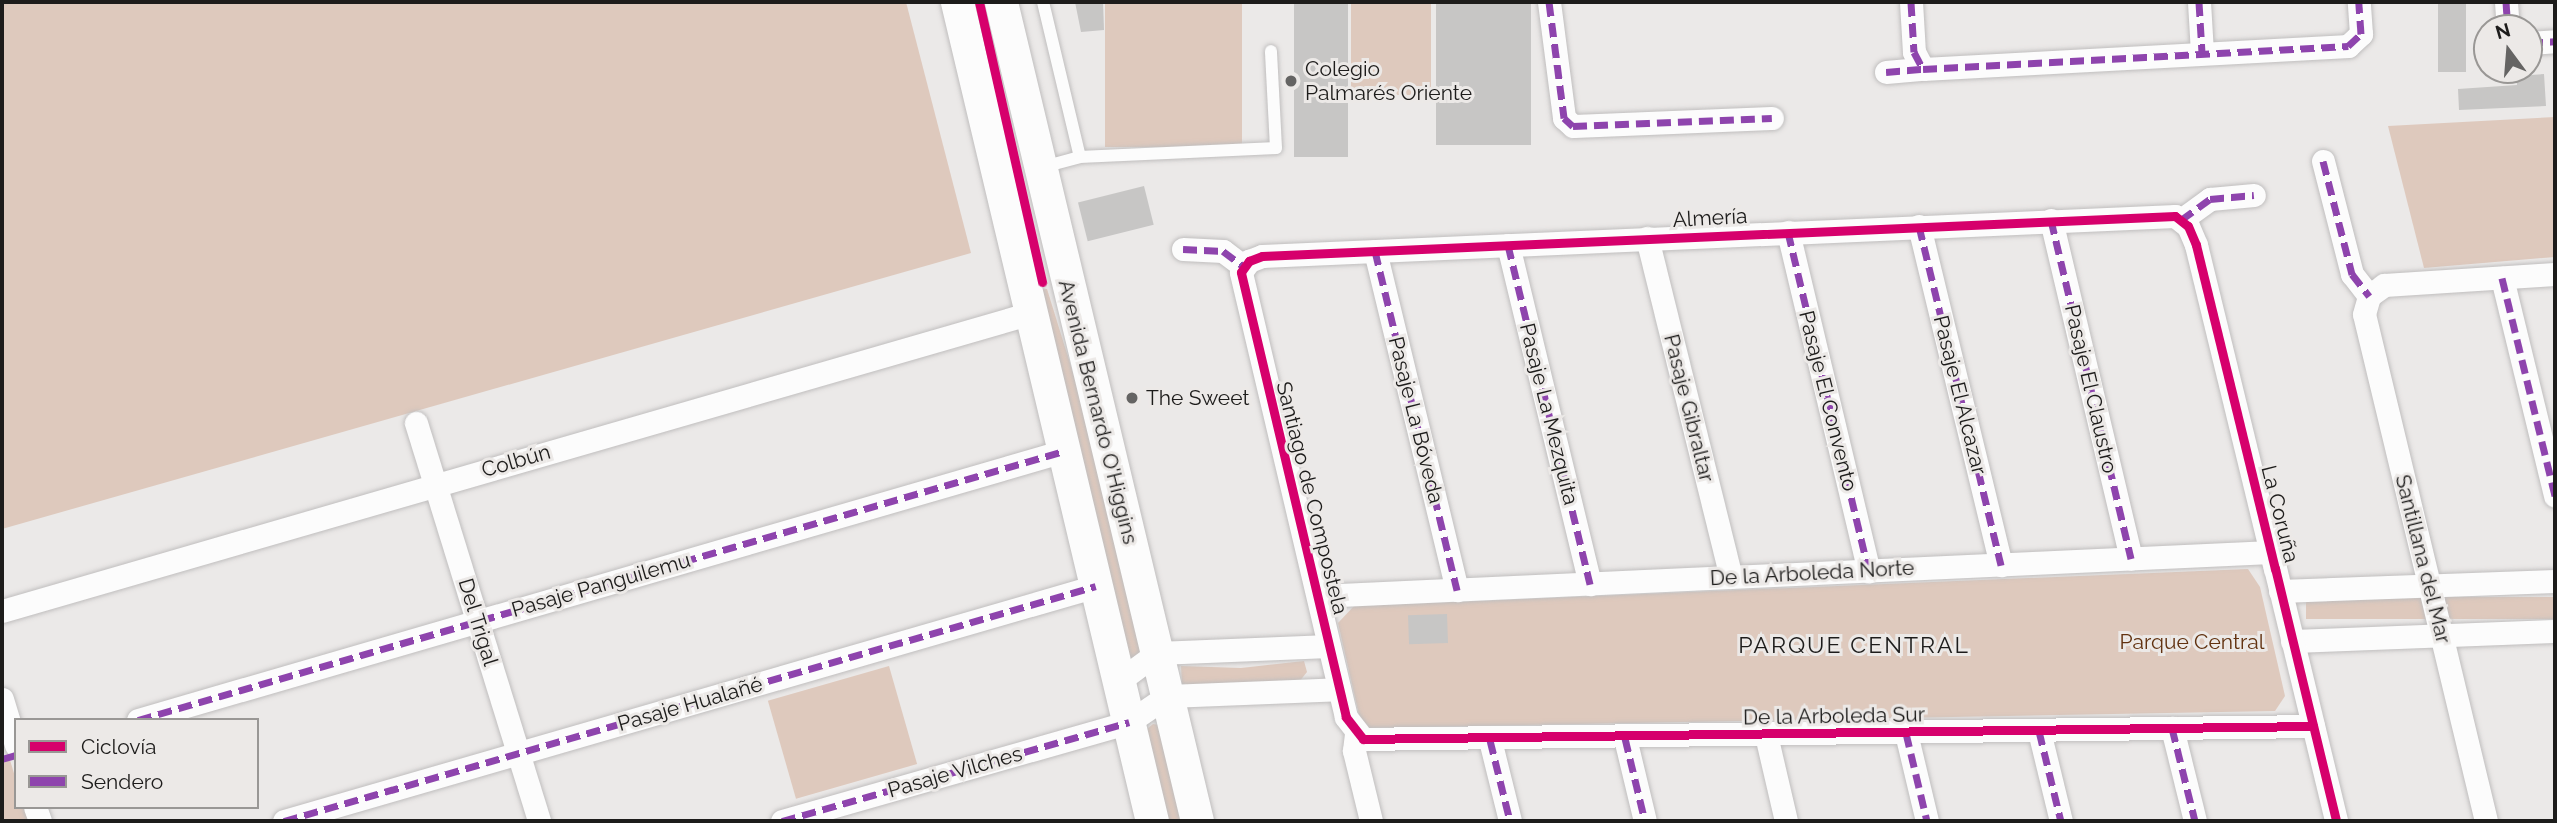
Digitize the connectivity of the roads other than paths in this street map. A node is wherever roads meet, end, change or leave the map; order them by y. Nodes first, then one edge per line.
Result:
1 (957, 2) edge
2 (1001, 2) edge
3 (1043, 2) edge
4 (1549, 2) edge
5 (1911, 2) edge
6 (2199, 2) edge
7 (2359, 2) edge
8 (1271, 51) dead end
9 (2202, 53) junction
10 (1923, 69) junction
11 (1886, 72) dead end
12 (1772, 118) dead end
13 (1080, 158) junction
14 (2323, 161) dead end
15 (1040, 167) junction
16 (2255, 195) dead end
17 (2051, 219) junction
18 (2182, 220) junction
19 (1919, 226) junction
20 (1788, 232) junction
21 (1647, 238) junction
22 (1508, 245) junction
23 (1183, 249) dead end
24 (1375, 251) junction
25 (1244, 267) junction
26 (2555, 274) edge
27 (2501, 278) junction
28 (1023, 281) junction
29 (2369, 296) junction
30 (1073, 309) junction
31 (1031, 313) junction
32 (416, 423) dead end
33 (1064, 451) junction
34 (436, 485) junction
35 (2555, 496) edge
36 (2271, 552) junction
37 (2131, 559) junction
38 (2001, 565) junction
39 (1870, 571) junction
40 (1731, 577) junction
41 (2555, 581) edge
42 (1590, 584) junction
43 (1096, 586) junction
44 (2430, 586) junction
45 (1457, 590) junction
46 (2280, 591) junction
47 (1353, 595) junction
48 (1318, 596) junction
49 (2, 611) edge
50 (477, 621) junction
51 (1324, 623) junction
52 (2555, 631) edge
53 (2441, 635) junction
54 (2292, 641) junction
55 (1329, 646) junction
56 (1157, 653) junction
57 (1119, 681) junction
58 (1339, 689) junction
59 (1167, 696) junction
60 (2, 699) edge
61 (145, 718) edge
62 (1129, 722) junction
63 (2313, 726) junction
64 (2172, 729) junction
65 (2039, 731) junction
66 (1906, 733) junction
67 (1356, 734) junction
68 (1766, 735) junction
69 (1625, 737) junction
70 (14, 738) edge
71 (1490, 740) junction
72 (518, 754) junction
73 (284, 821) edge
74 (539, 821) edge
75 (782, 821) edge
76 (1153, 821) edge
77 (1197, 821) edge
78 (1371, 821) edge
79 (1510, 821) edge
80 (1645, 821) edge
81 (1786, 821) edge
82 (1927, 821) edge
83 (2061, 821) edge
84 (2195, 821) edge
85 (2336, 821) edge
86 (2486, 821) edge

1 - 28 main road, Avenida Bernardo O'Higgins
2 - 15 main road, Avenida Bernardo O'Higgins
3 - 13 lane
4 - 12 street
5 - 10 street
6 - 9 street
7 - 9 street
8 - 13 lane
9 - 10 street
10 - 11 street
13 - 15 lane
14 - 29 street
15 - 30 main road, Avenida Bernardo O'Higgins
16 - 18 street
17 - 18 street, Almería
17 - 19 street, Almería
17 - 37 street, Pasaje El Claustro
18 - 36 street, La Coruña
19 - 20 street, Almería
19 - 38 street, Pasaje El Alcazar
20 - 21 street, Almería
20 - 39 street, Pasaje El Convento
21 - 22 street, Almería
21 - 40 street, Pasaje Gibraltar
22 - 24 street, Almería
22 - 42 street, Pasaje La Mezquita
23 - 25 street
24 - 25 street, Almería
24 - 45 street, Pasaje La Bóveda
25 - 48 street, Santiago de Compostela
26 - 27 street
27 - 29 street
27 - 35 street
28 - 30 main road
28 - 31 main road, Avenida Bernardo O'Higgins
29 - 44 street, Santillana del Mar
30 - 56 main road, Avenida Bernardo O'Higgins
31 - 33 main road, Avenida Bernardo O'Higgins
31 - 34 street, Colbún
32 - 34 street, Del Trigal
33 - 43 main road, Avenida Bernardo O'Higgins
33 - 50 street, Pasaje Panguilemu
34 - 49 street, Colbún
34 - 50 street, Del Trigal
36 - 37 street, De la Arboleda Norte
36 - 46 street, La Coruña
37 - 38 street, De la Arboleda Norte
38 - 39 street, De la Arboleda Norte
39 - 40 street, De la Arboleda Norte
40 - 42 street, De la Arboleda Norte
41 - 44 street
42 - 45 street, De la Arboleda Norte
43 - 57 main road, Avenida Bernardo O'Higgins
43 - 72 street, Pasaje Hualañé
44 - 46 street
44 - 53 street, Santillana del Mar
45 - 47 street, De la Arboleda Norte
46 - 54 street, La Coruña
47 - 48 street, De la Arboleda Norte
47 - 51 street
48 - 51 street, Santiago de Compostela
50 - 61 street, Pasaje Panguilemu
50 - 72 street, Del Trigal
51 - 55 street, Santiago de Compostela
52 - 53 street
53 - 54 street
53 - 86 street, Santillana del Mar
54 - 63 street, La Coruña
55 - 56 street
55 - 58 street, Santiago de Compostela
56 - 57 street
56 - 59 main road, Avenida Bernardo O'Higgins
57 - 62 main road, Avenida Bernardo O'Higgins
58 - 59 street
58 - 67 street, Santiago de Compostela
59 - 62 street
59 - 77 main road, Avenida Bernardo O'Higgins
60 - 70 street
62 - 75 street, Pasaje Vilches
62 - 76 main road, Avenida Bernardo O'Higgins
63 - 64 street, De la Arboleda Sur
63 - 85 street, La Coruña
64 - 65 street, De la Arboleda Sur
64 - 84 street
65 - 66 street, De la Arboleda Sur
65 - 83 street
66 - 68 street, De la Arboleda Sur
66 - 82 street
67 - 71 street, De la Arboleda Sur
67 - 78 street, Santiago de Compostela
68 - 69 street, De la Arboleda Sur
68 - 81 street
69 - 71 street, De la Arboleda Sur
69 - 80 street
71 - 79 street
72 - 73 street, Pasaje Hualañé
72 - 74 street, Del Trigal

